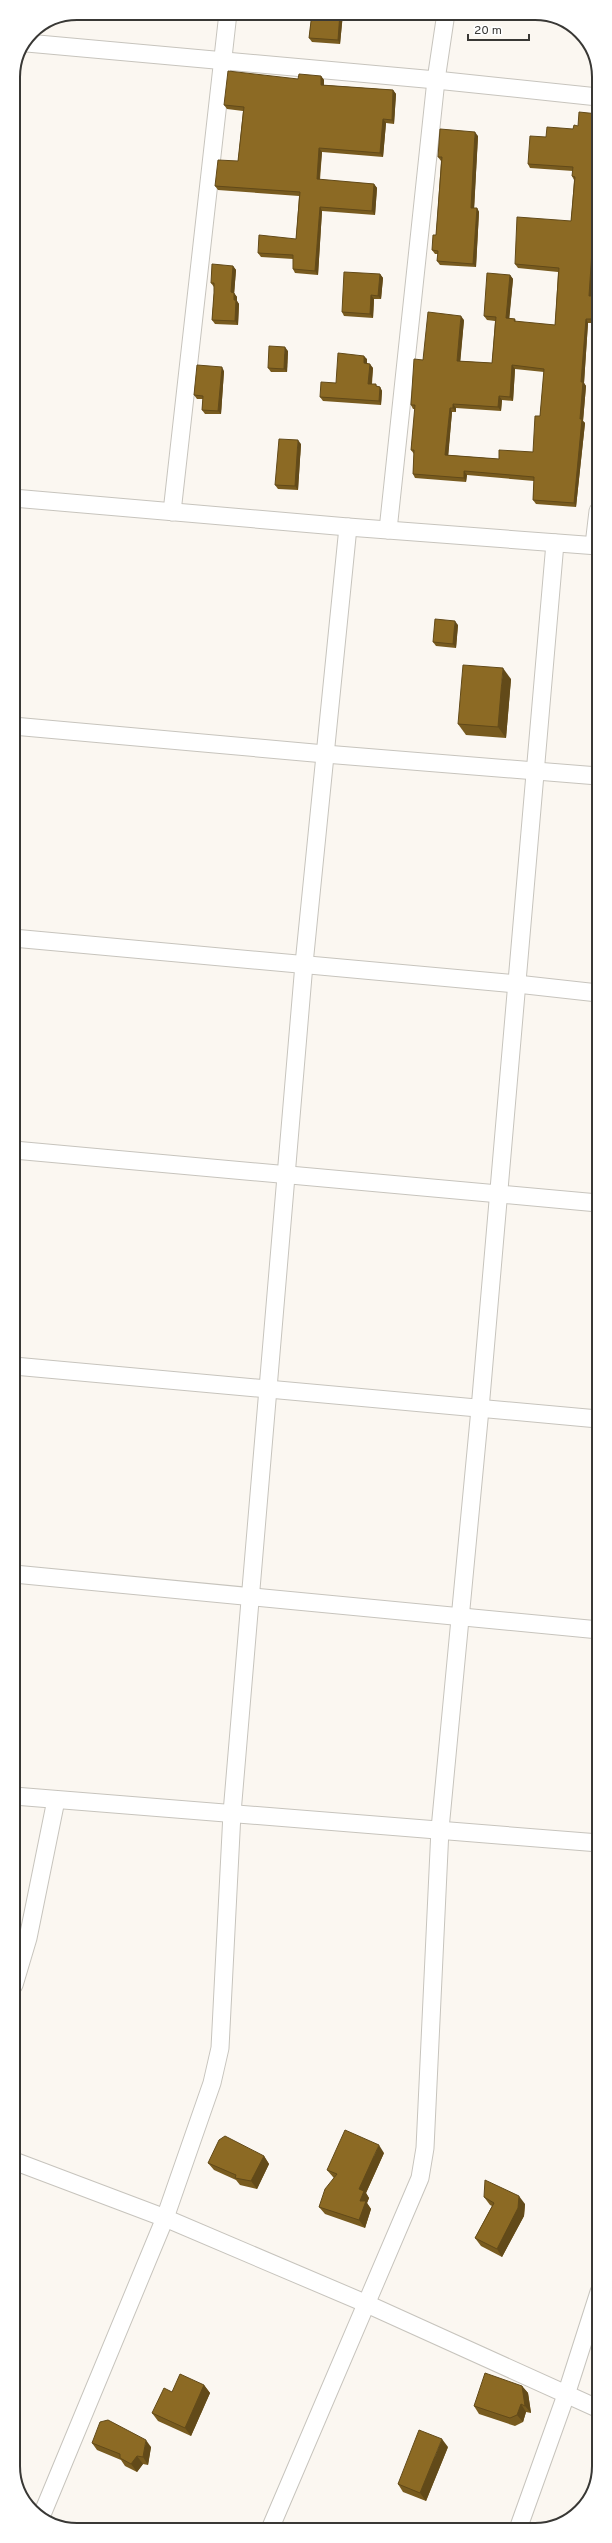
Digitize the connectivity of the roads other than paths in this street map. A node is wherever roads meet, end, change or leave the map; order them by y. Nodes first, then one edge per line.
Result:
1 (227, 20) edge
2 (445, 20) edge
3 (31, 43) edge
4 (222, 60) junction
5 (436, 80) junction
6 (592, 96) edge
7 (20, 499) edge
8 (172, 512) junction
9 (348, 527) junction
10 (388, 530) junction
11 (555, 543) junction
12 (592, 545) edge
13 (20, 727) edge
14 (325, 754) junction
15 (536, 771) junction
16 (592, 776) edge
17 (20, 939) edge
18 (304, 964) junction
19 (516, 984) junction
20 (592, 992) edge
21 (20, 1151) edge
22 (287, 1176) junction
23 (498, 1195) junction
24 (592, 1203) edge
25 (20, 1367) edge
26 (268, 1388) junction
27 (480, 1409) junction
28 (592, 1418) edge
29 (20, 1575) edge
30 (252, 1598) junction
31 (460, 1618) junction
32 (592, 1629) edge
33 (20, 1797) edge
34 (56, 1800) junction
35 (232, 1813) junction
36 (440, 1829) junction
37 (592, 1842) edge
38 (20, 1965) edge
39 (20, 2163) edge
40 (165, 2218) junction
41 (367, 2304) junction
42 (592, 2314) edge
43 (566, 2395) junction
44 (592, 2406) edge
45 (43, 2512) edge
46 (273, 2523) edge
47 (520, 2523) edge

1 - 4 street
2 - 5 street
3 - 4 street
4 - 5 street
4 - 8 street
5 - 6 street
5 - 10 street
7 - 8 street
8 - 9 street
9 - 10 street
9 - 14 street
10 - 11 street
11 - 12 street
11 - 15 street
13 - 14 street
14 - 15 street
14 - 18 street
15 - 16 street
15 - 19 street
17 - 18 street
18 - 19 street
18 - 22 street
19 - 20 street
19 - 23 street
21 - 22 street
22 - 23 street
22 - 26 street
23 - 24 street
23 - 27 street
25 - 26 street
26 - 27 street
26 - 30 street
27 - 28 street
27 - 31 street
29 - 30 street
30 - 31 street
30 - 35 street
31 - 32 street
31 - 36 street
33 - 34 street
34 - 35 street
34 - 38 street
35 - 36 street
35 - 40 street
36 - 37 street
36 - 41 street
39 - 40 street
40 - 41 street
40 - 45 street
41 - 43 street
41 - 46 street
42 - 43 street
43 - 44 street
43 - 47 street

